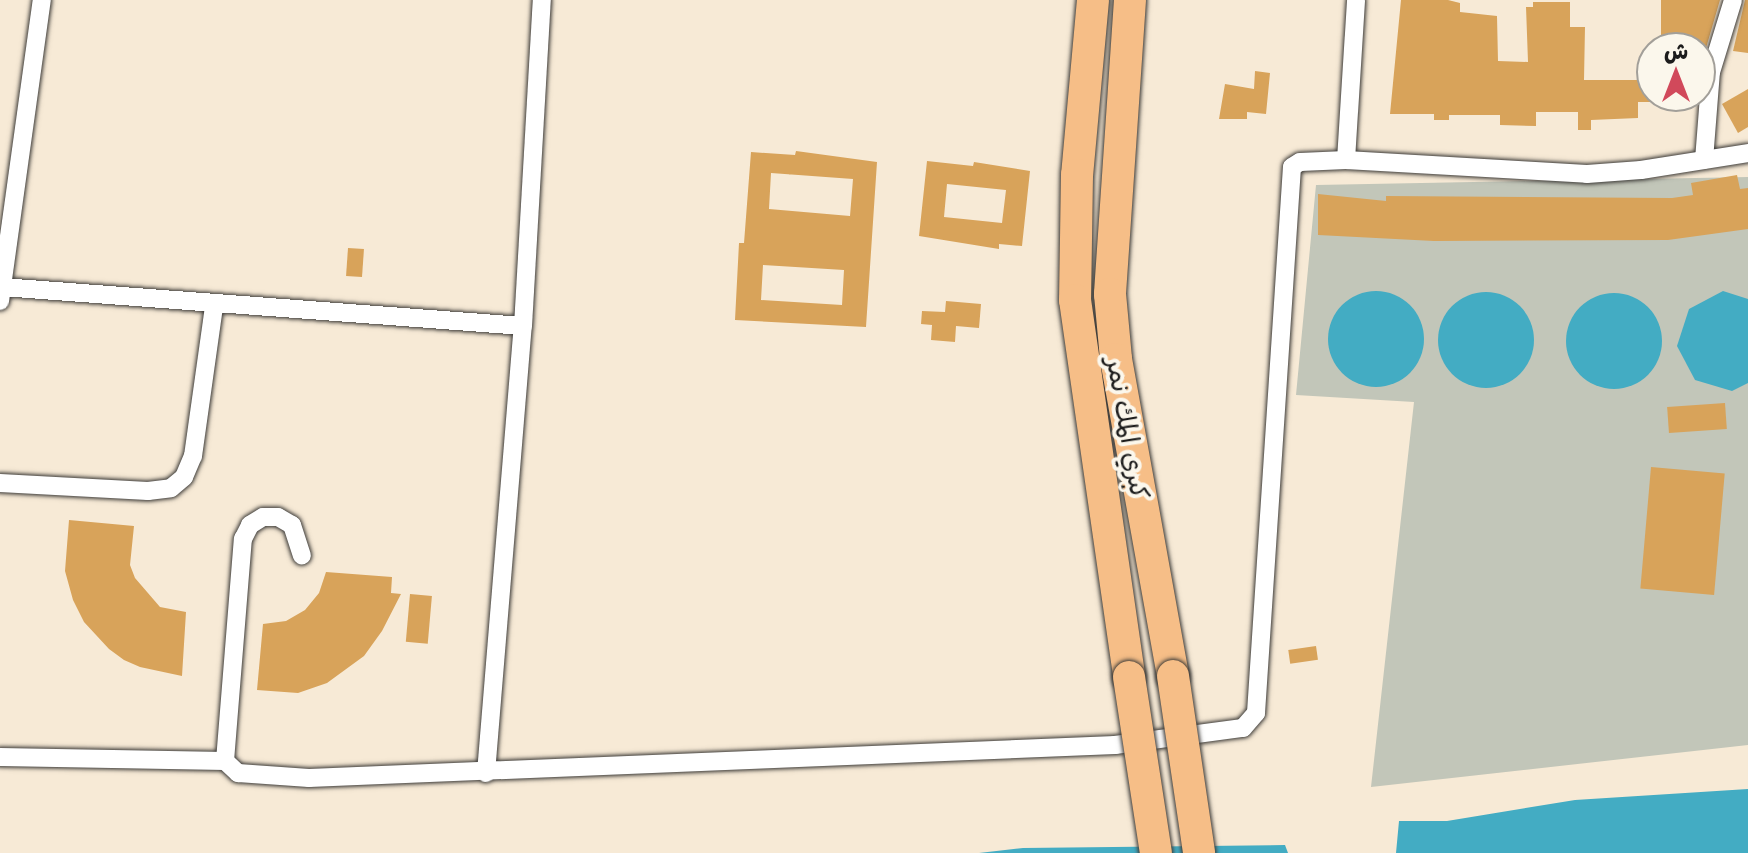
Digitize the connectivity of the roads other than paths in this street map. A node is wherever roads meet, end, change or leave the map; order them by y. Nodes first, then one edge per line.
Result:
1 (42, 0) edge
2 (542, 0) edge
3 (1093, 0) edge
4 (1130, 0) edge
5 (1356, 0) edge
6 (1733, 0) edge
7 (1748, 153) edge
8 (1346, 160) junction
9 (1704, 160) junction
10 (1, 294) edge
11 (214, 306) junction
12 (523, 326) junction
13 (0, 483) edge
14 (302, 555) dead end
15 (0, 757) edge
16 (225, 761) junction
17 (486, 773) junction
18 (1156, 853) edge
19 (1199, 853) edge

1 - 10 street
2 - 12 street
3 - 18 highway, كبري المك نمر, bridge
4 - 19 highway, كبري المك نمر, bridge
5 - 8 street
6 - 9 street
7 - 9 street
8 - 9 street
8 - 17 street
10 - 11 street
11 - 12 street
11 - 13 street
12 - 17 street
14 - 16 street
15 - 16 street
16 - 17 street

